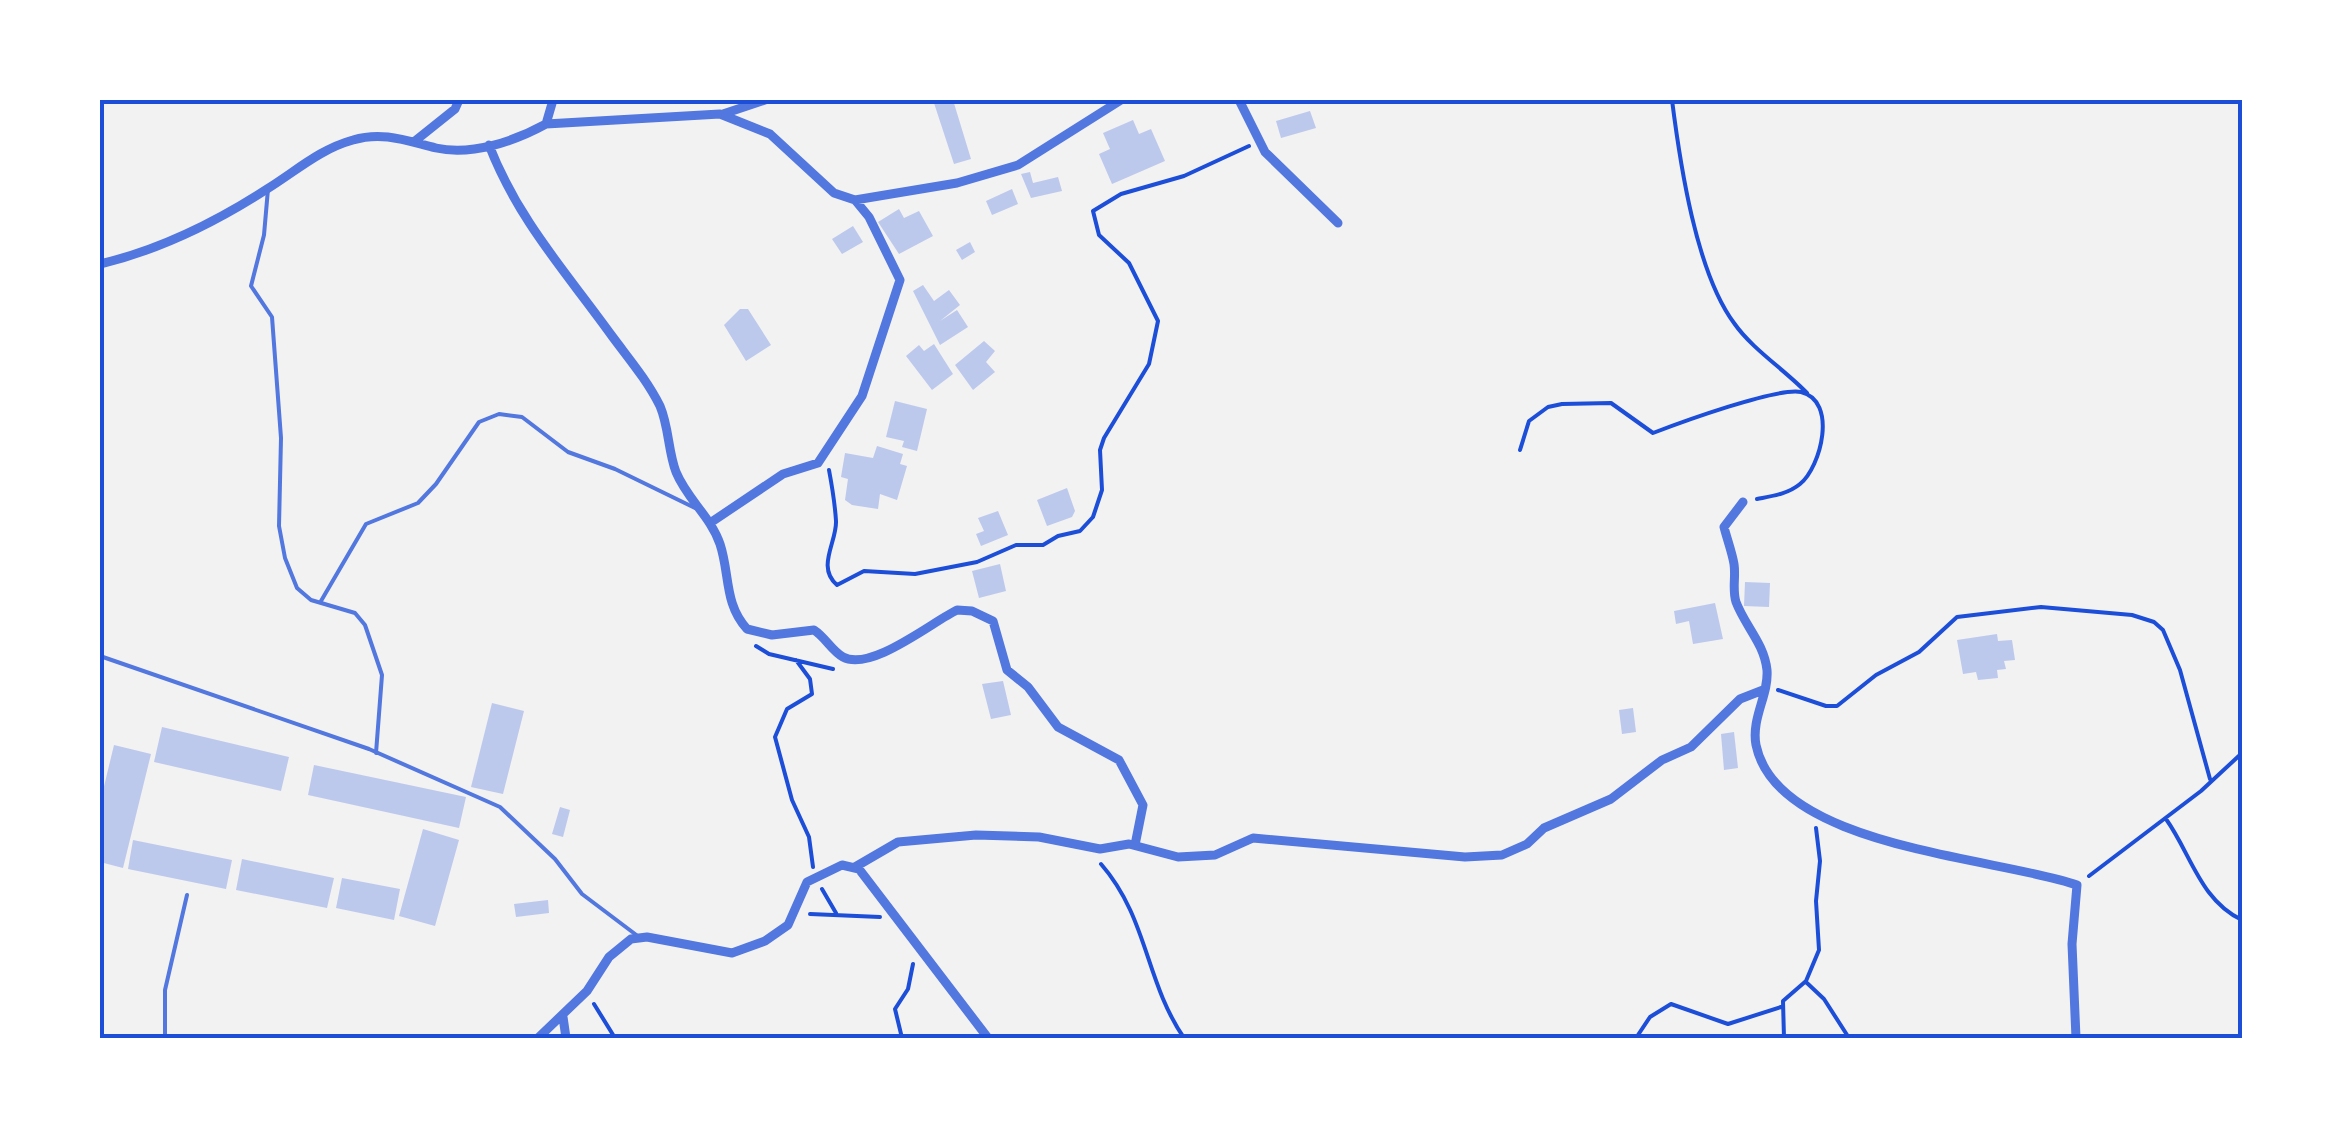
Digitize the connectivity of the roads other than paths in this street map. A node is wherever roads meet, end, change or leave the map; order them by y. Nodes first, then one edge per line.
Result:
1 (459, 100) edge
2 (553, 100) edge
3 (764, 100) edge
4 (1121, 100) edge
5 (1239, 100) edge
6 (720, 114) junction
7 (546, 124) junction
8 (415, 141) junction
9 (489, 145) junction
10 (268, 189) junction
11 (855, 200) junction
12 (1338, 224) dead end
13 (100, 264) edge
14 (1743, 502) road end
15 (699, 510) junction
16 (710, 523) junction
17 (320, 602) junction
18 (100, 656) edge
19 (1763, 690) junction
20 (376, 752) junction
21 (1135, 845) junction
22 (855, 866) junction
23 (188, 894) dead end
24 (639, 937) junction
25 (564, 1017) junction
26 (165, 1038) edge
27 (538, 1038) edge
28 (566, 1038) edge
29 (988, 1038) edge
30 (2076, 1038) edge

1 - 8 street
2 - 7 street
3 - 6 street
4 - 11 street
5 - 12 street
6 - 7 street
6 - 11 street
7 - 9 street
8 - 9 street
8 - 10 street
9 - 15 street
10 - 13 street
10 - 17 lane
11 - 16 street
14 - 19 street
15 - 16 street
15 - 17 lane
16 - 21 street
17 - 20 lane
18 - 20 lane
19 - 21 street
19 - 30 street
20 - 24 lane
21 - 22 street
22 - 24 street
22 - 29 street
23 - 26 lane
24 - 25 street
25 - 27 street
25 - 28 street

